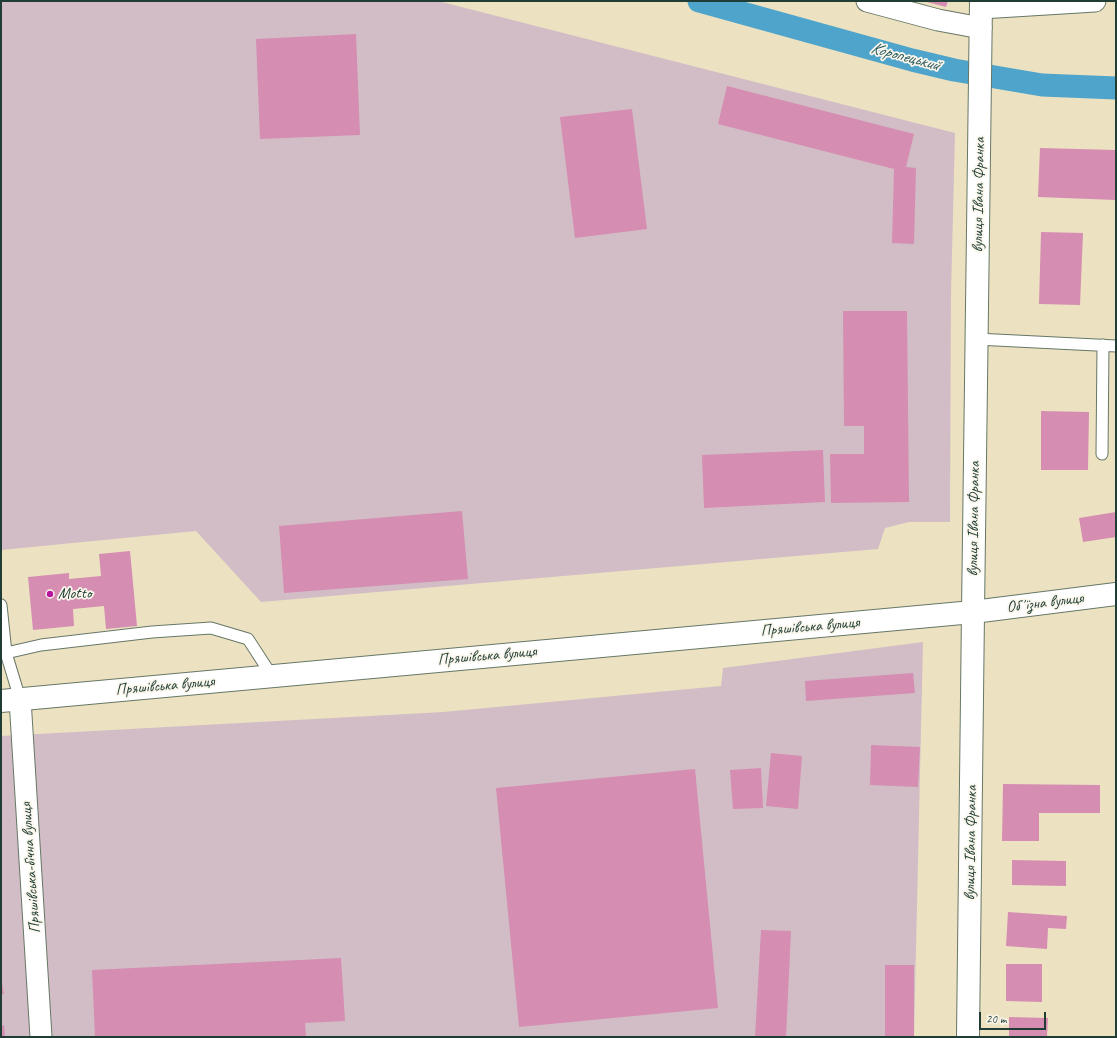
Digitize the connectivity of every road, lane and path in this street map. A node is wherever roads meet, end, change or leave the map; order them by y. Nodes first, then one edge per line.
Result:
1 (867, 1) edge
2 (1095, 1) edge
3 (981, 21) edge
4 (976, 339) junction
5 (1103, 345) junction
6 (1116, 346) edge
7 (1102, 454) dead end
8 (1116, 594) edge
9 (1, 605) edge
10 (973, 612) junction
11 (6, 653) junction
12 (272, 676) junction
13 (11, 700) edge
14 (41, 1037) edge
15 (968, 1037) edge

1 - 3 street
2 - 3 street
3 - 4 main road, вулиця Івана Франка
4 - 5 lane
4 - 10 main road, вулиця Івана Франка
5 - 6 lane
5 - 7 lane
8 - 10 main road, Обʼїзна вулиця
9 - 11 lane
10 - 12 main road, Пряшівська вулиця
10 - 15 main road, вулиця Івана Франка
11 - 12 lane
11 - 13 lane
12 - 13 main road, Пряшівська вулиця
13 - 14 street, Пряшівська-бічна вулиця

